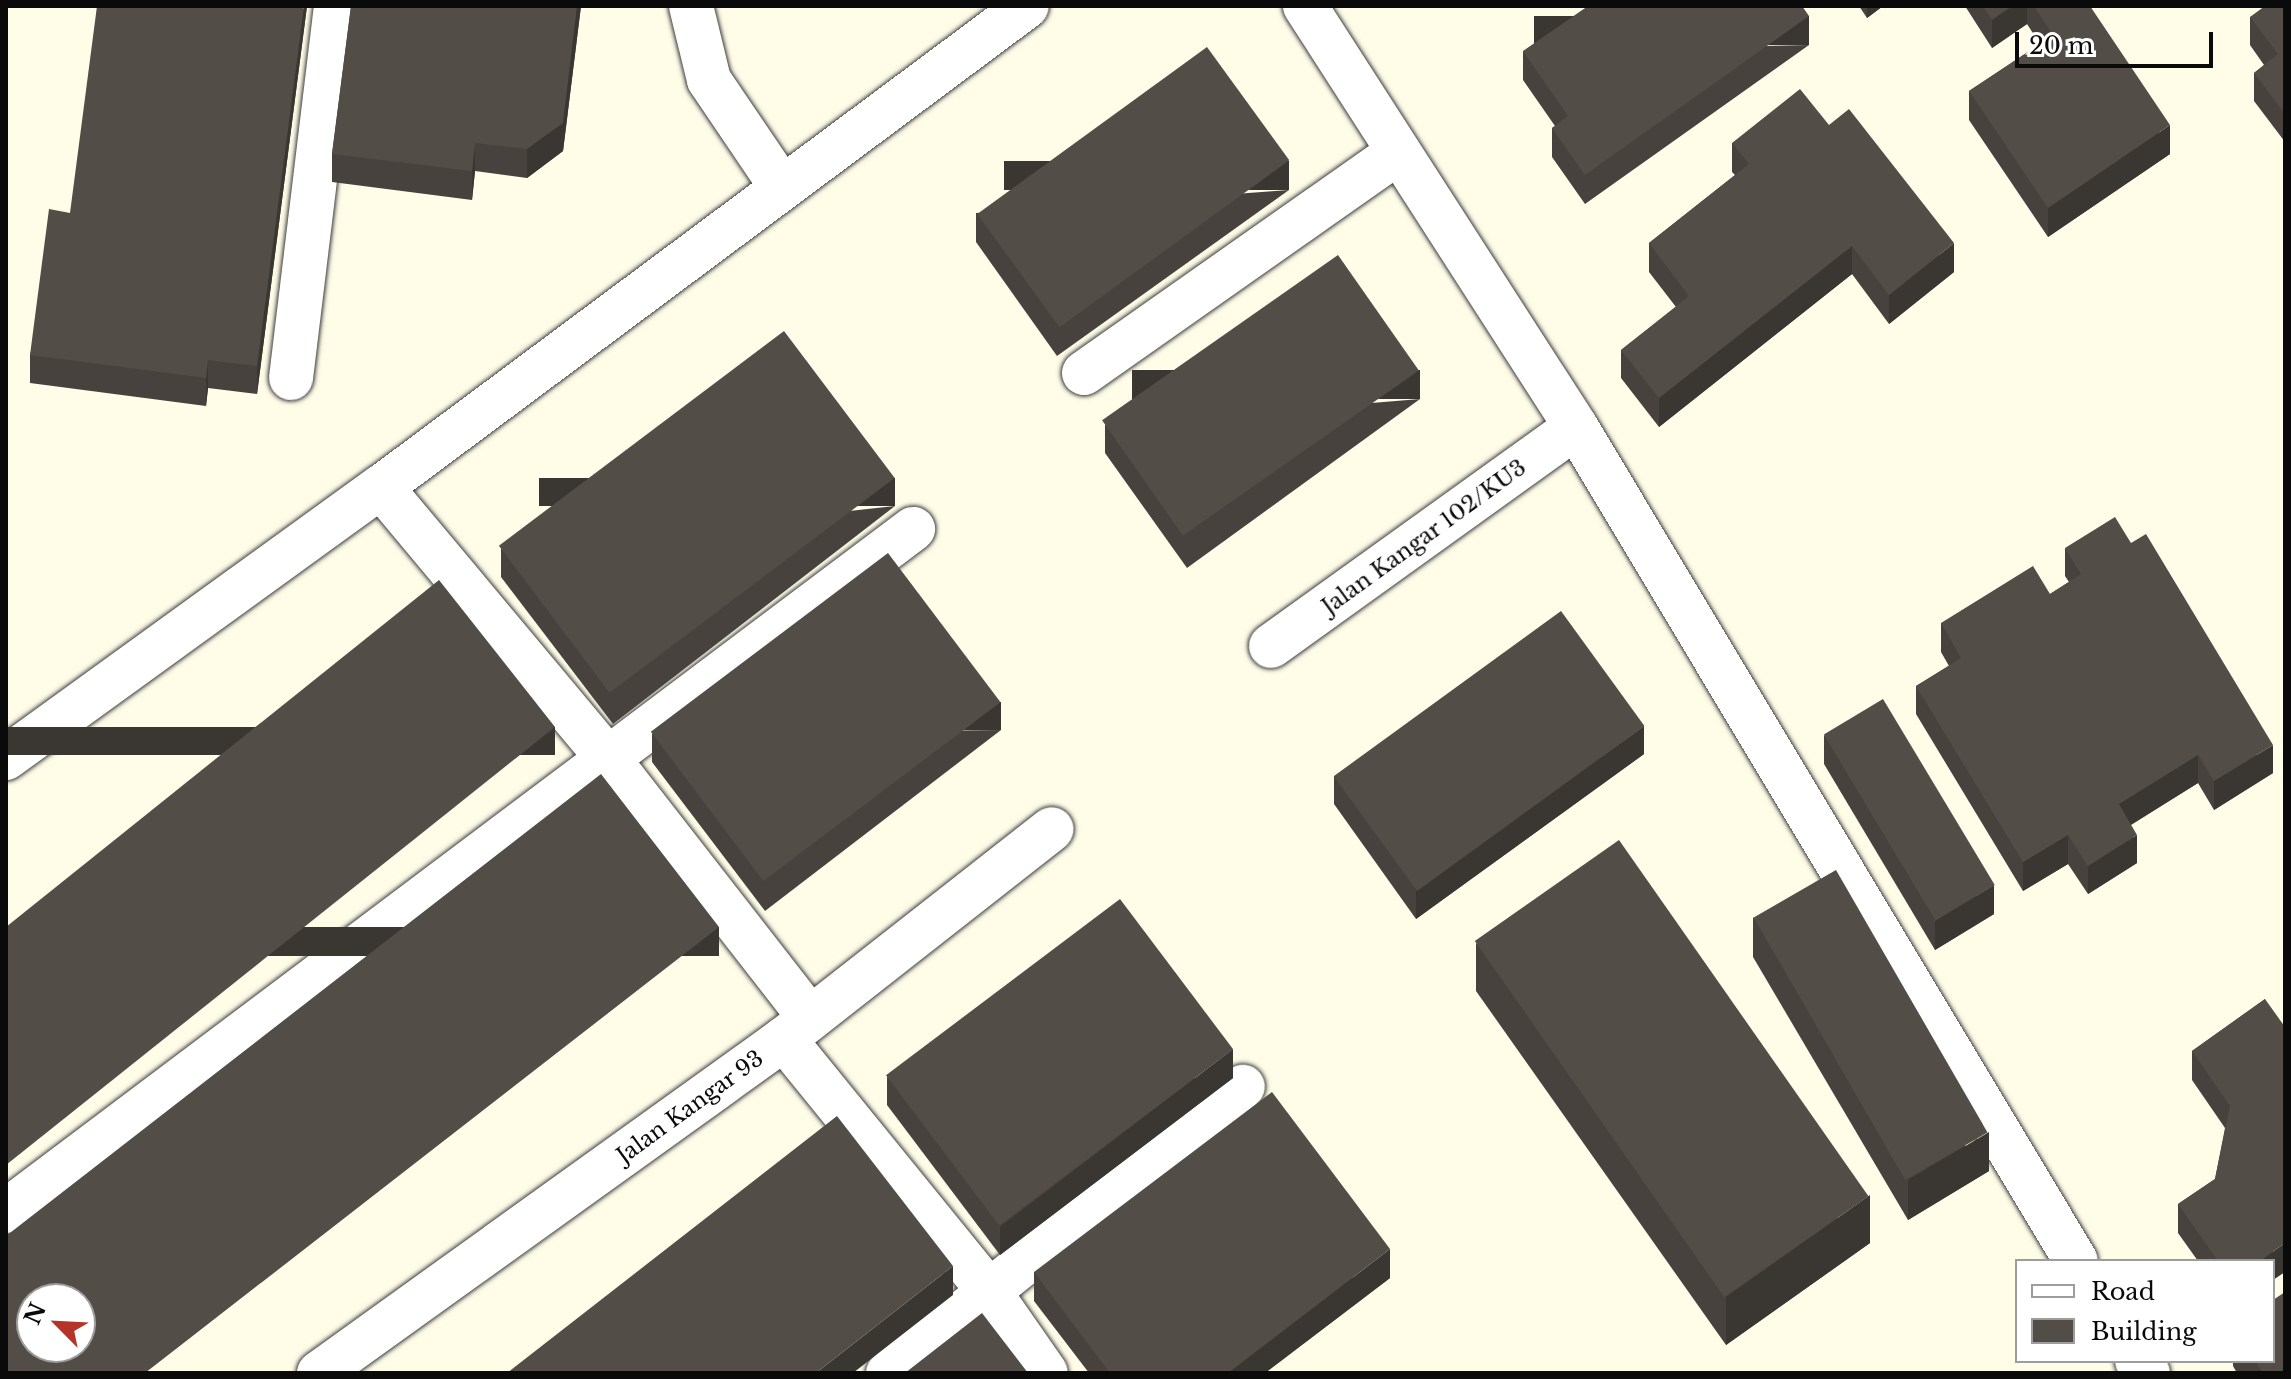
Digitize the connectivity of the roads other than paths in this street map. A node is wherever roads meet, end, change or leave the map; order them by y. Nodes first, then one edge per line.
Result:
1 (336, 6) edge
2 (691, 6) edge
3 (1027, 6) edge
4 (1305, 6) edge
5 (1398, 152) junction
6 (782, 188) junction
7 (1084, 373) dead end
8 (291, 378) dead end
9 (1576, 427) junction
10 (381, 487) junction
11 (913, 529) dead end
12 (1271, 646) dead end
13 (607, 757) junction
14 (6, 758) edge
15 (1052, 829) dead end
16 (797, 1028) junction
17 (1243, 1087) dead end
18 (6, 1211) edge
19 (2075, 1259) edge
20 (991, 1294) junction
21 (319, 1373) edge
22 (888, 1373) edge
23 (1046, 1373) edge

1 - 8 street
2 - 6 street
3 - 6 street
4 - 5 street
5 - 7 street
5 - 9 street
6 - 10 street
9 - 12 street, Jalan Kangar 102/KU3
9 - 19 street
10 - 13 street
10 - 14 street
11 - 13 street
13 - 16 street
13 - 18 street
15 - 16 street, Jalan Kangar 93
16 - 20 street
16 - 21 street, Jalan Kangar 93
17 - 20 street
20 - 22 street
20 - 23 street

